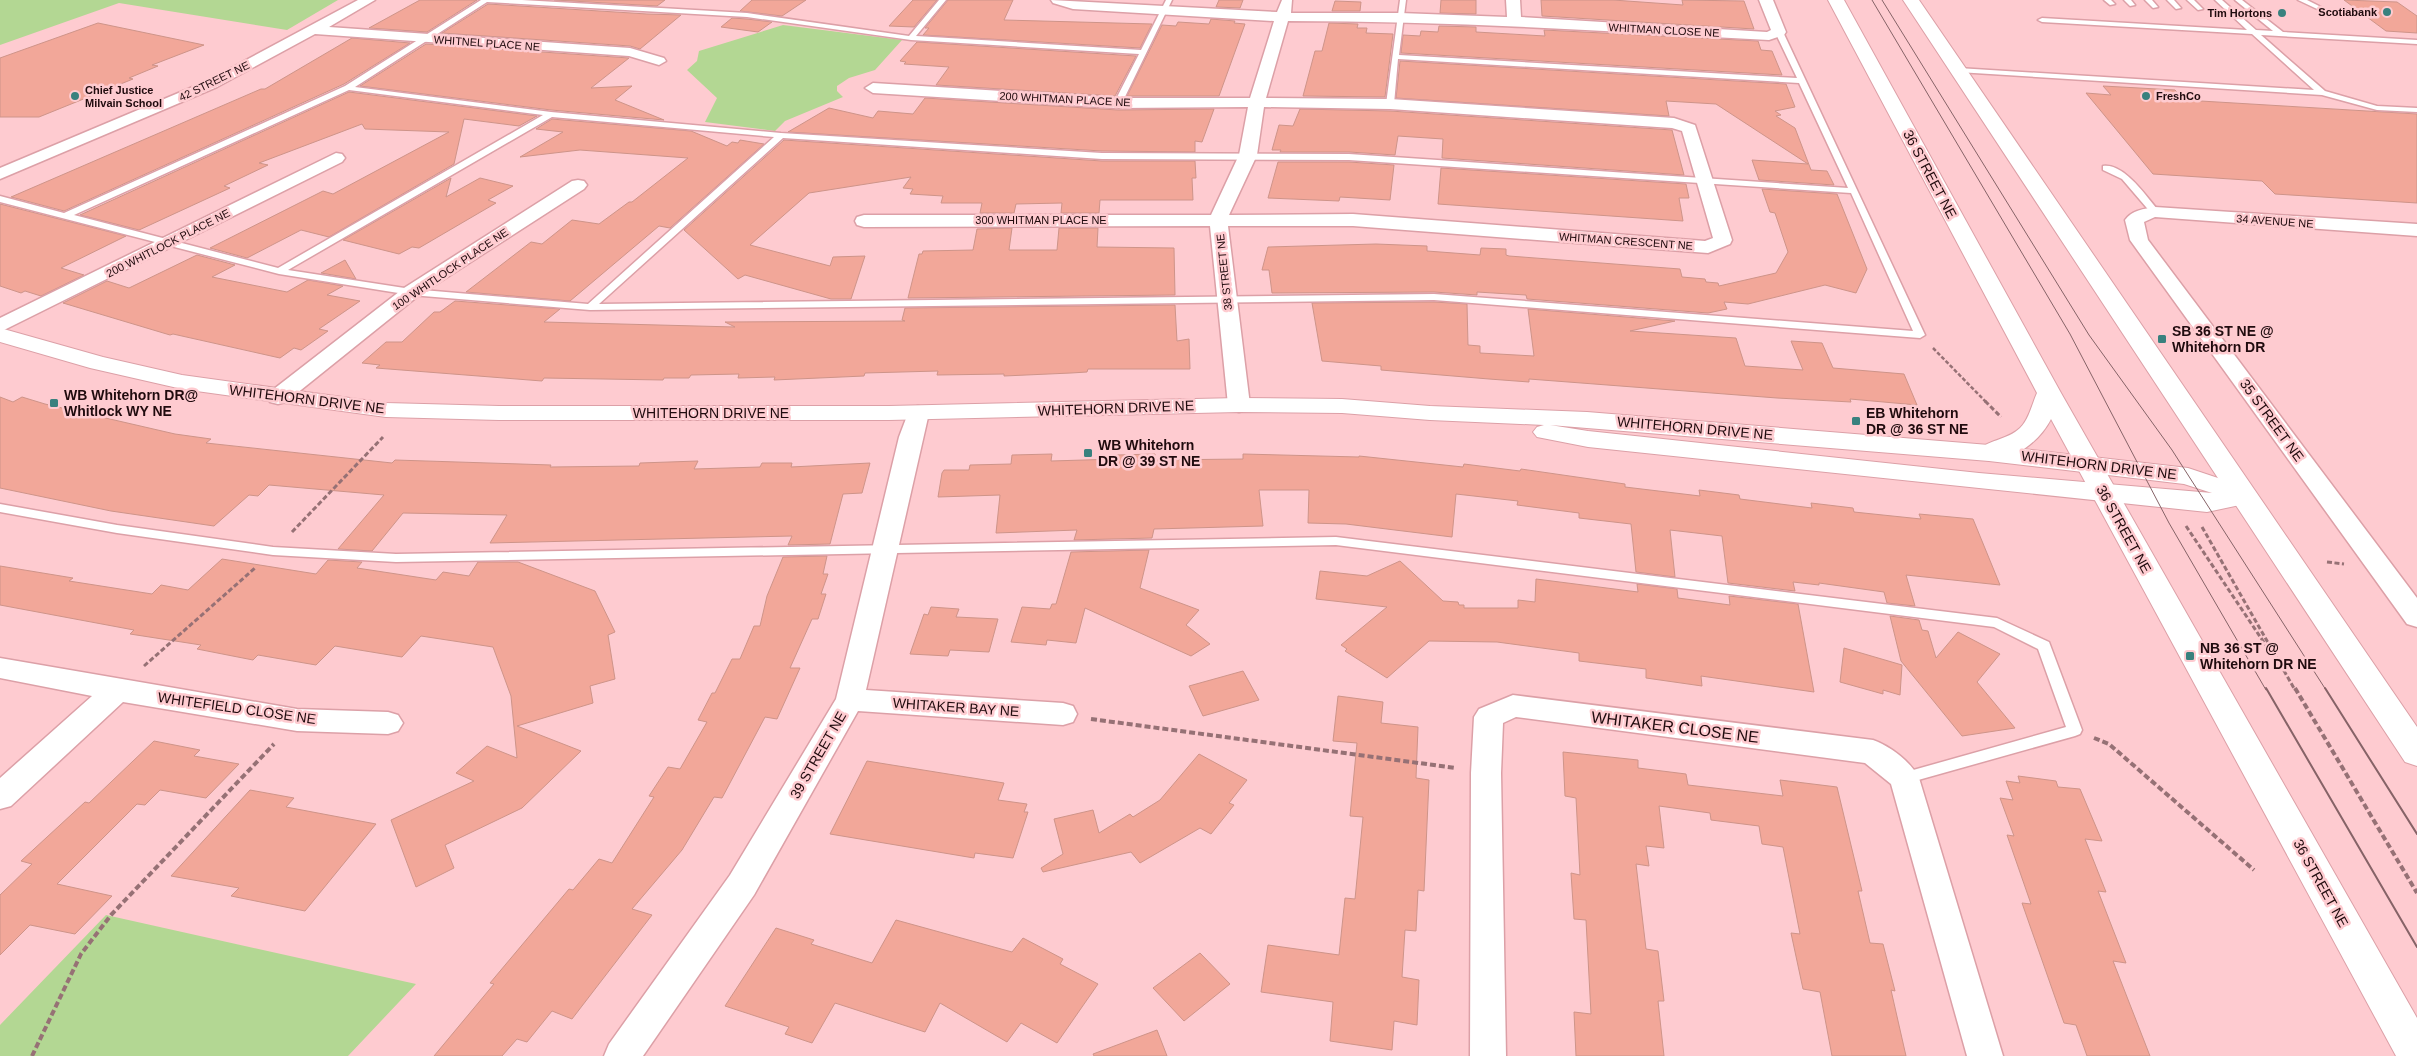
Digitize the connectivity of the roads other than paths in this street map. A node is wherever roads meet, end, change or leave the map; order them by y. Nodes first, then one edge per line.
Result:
1 (368, 0) edge
2 (486, 0) edge
3 (943, 0) edge
4 (1058, 0) edge
5 (1403, 0) edge
6 (1513, 0) edge
7 (1766, 0) edge
8 (1836, 0) edge
9 (1911, 0) edge
10 (2148, 0) edge
11 (2170, 0) edge
12 (2190, 0) edge
13 (2218, 0) edge
14 (2238, 0) edge
15 (2302, 0) edge
16 (1166, 5) edge
17 (2155, 7) dead end
18 (2178, 8) dead end
19 (1285, 9) edge
20 (2200, 9) dead end
21 (2334, 15) dead end
22 (1400, 17) junction
23 (2042, 20) dead end
24 (1514, 21) junction
25 (314, 30) junction
26 (1779, 32) junction
27 (2254, 32) junction
28 (2282, 35) junction
29 (425, 38) junction
30 (911, 38) junction
31 (2417, 42) edge
32 (1143, 52) junction
33 (1396, 57) junction
34 (659, 62) dead end
35 (1958, 70) junction
36 (1802, 81) junction
37 (348, 88) junction
38 (873, 88) dead end
39 (2322, 93) junction
40 (1258, 101) junction
41 (1118, 103) junction
42 (1390, 104) junction
43 (2417, 110) edge
44 (551, 114) junction
45 (781, 135) junction
46 (1248, 155) junction
47 (336, 158) dead end
48 (2106, 168) dead end
49 (0, 174) edge
50 (1705, 181) junction
51 (578, 185) dead end
52 (1854, 191) junction
53 (0, 199) edge
54 (2154, 212) junction
55 (65, 216) junction
56 (1218, 220) junction
57 (2134, 220) joint
58 (864, 221) dead end
59 (2417, 230) edge
60 (168, 243) junction
61 (279, 271) junction
62 (411, 292) junction
63 (1226, 298) junction
64 (590, 307) junction
65 (0, 326) edge
66 (0, 334) edge
67 (2049, 393) junction
68 (278, 397) junction
69 (1238, 404) junction
70 (918, 413) junction
71 (1430, 413) junction
72 (1989, 453) junction
73 (2088, 464) junction
74 (2105, 494) junction
75 (2244, 496) junction
76 (0, 508) edge
77 (885, 551) junction
78 (2417, 617) edge
79 (0, 668) edge
80 (117, 690) junction
81 (850, 700) junction
82 (1062, 714) road end
83 (388, 722) dead end
84 (2417, 753) edge
85 (1904, 778) junction
86 (0, 797) edge
87 (622, 1056) edge
88 (1488, 1056) edge
89 (1985, 1056) edge
90 (2417, 1056) edge

1 - 25 street, 42 STREET NE
2 - 29 lane
2 - 30 lane
3 - 30 lane
4 - 16 street, WHITMAN CLOSE NE
5 - 22 lane
6 - 24 street
7 - 26 street
8 - 67 main road, 36 STREET NE
9 - 35 main road
10 - 17 lane
11 - 18 lane
12 - 20 lane
13 - 27 lane
14 - 28 lane
15 - 21 lane
16 - 19 street, WHITMAN CLOSE NE
16 - 32 lane
19 - 22 street, WHITMAN CLOSE NE
19 - 40 street, 38 STREET NE
22 - 24 street, WHITMAN CLOSE NE
22 - 33 lane
23 - 27 lane
24 - 26 street, WHITMAN CLOSE NE
25 - 29 street, WHITNEL PLACE NE
25 - 49 street, 42 STREET NE
26 - 36 lane
27 - 28 lane
27 - 39 lane
28 - 31 lane
29 - 34 street, WHITNEL PLACE NE
29 - 37 lane
30 - 32 lane
32 - 41 lane
33 - 36 lane
33 - 42 lane
35 - 39 lane
35 - 75 main road
36 - 52 lane
37 - 44 lane
37 - 55 lane
38 - 41 street, 200 WHITMAN PLACE NE
39 - 43 lane
40 - 41 street, 200 WHITMAN PLACE NE
40 - 42 street, WHITMAN CRESCENT NE
40 - 46 street, 38 STREET NE
42 - 50 street, WHITMAN CRESCENT NE
44 - 45 lane
44 - 61 lane
45 - 46 lane
45 - 64 lane
46 - 50 lane
46 - 56 street, 38 STREET NE
47 - 60 street, 200 WHITLOCK PLACE NE
48 - 54 lane
50 - 52 lane
50 - 56 street, WHITMAN CRESCENT NE
51 - 62 street, 100 WHITLOCK PLACE NE
52 - 63 lane
53 - 55 lane
54 - 57 street, 34 AVENUE NE
54 - 59 street, 34 AVENUE NE
55 - 60 lane
56 - 58 street, 300 WHITMAN PLACE NE
56 - 63 street, 38 STREET NE
57 - 78 street, 35 STREET NE
60 - 61 lane
60 - 65 street, 200 WHITLOCK PLACE NE
61 - 62 lane
62 - 64 lane
62 - 68 street, 100 WHITLOCK PLACE NE
63 - 64 lane
63 - 69 street, 38 STREET NE
66 - 68 main road, WHITEHORN DRIVE NE
67 - 72 main road
67 - 73 main road, 36 STREET NE
68 - 70 main road, WHITEHORN DRIVE NE
69 - 70 main road, WHITEHORN DRIVE NE
69 - 71 main road, WHITEHORN DRIVE NE
70 - 77 street, 39 STREET NE
71 - 72 main road, WHITEHORN DRIVE NE
71 - 74 main road, WHITEHORN DRIVE NE
72 - 73 main road, WHITEHORN DRIVE NE
73 - 74 main road, 36 STREET NE
73 - 75 main road, WHITEHORN DRIVE NE
74 - 75 main road, WHITEHORN DRIVE NE
74 - 90 main road, 36 STREET NE
75 - 84 main road
76 - 77 lane
77 - 81 street, 39 STREET NE
77 - 85 lane
79 - 80 street, WHITEFIELD CLOSE NE
80 - 83 street, WHITEFIELD CLOSE NE
80 - 86 street
81 - 82 street, WHITAKER BAY NE
81 - 87 street, 39 STREET NE
85 - 88 street, WHITAKER CLOSE NE
85 - 89 street

